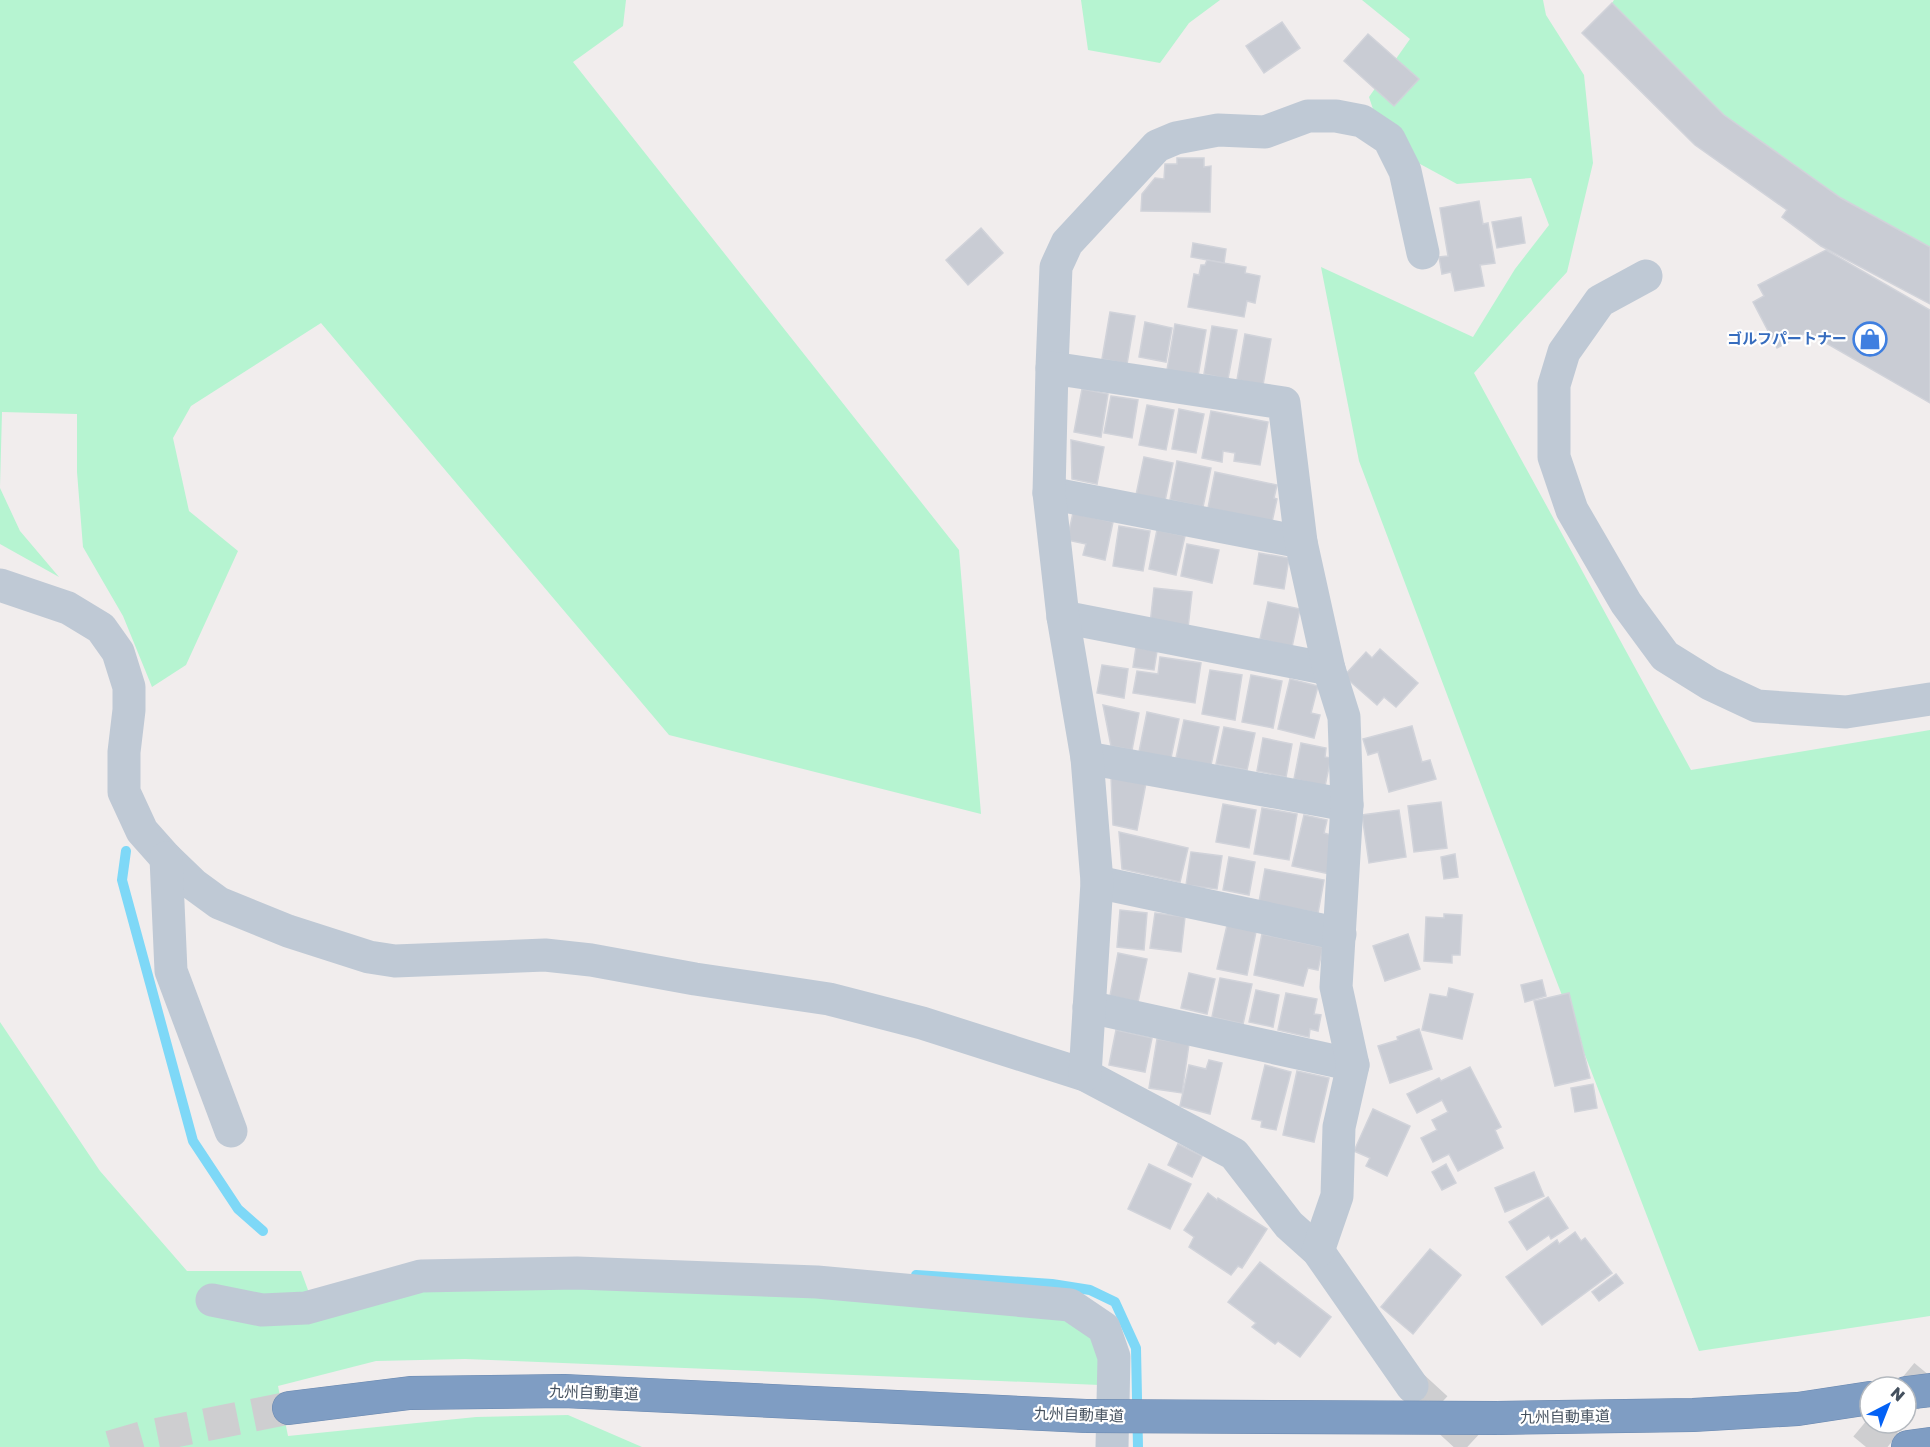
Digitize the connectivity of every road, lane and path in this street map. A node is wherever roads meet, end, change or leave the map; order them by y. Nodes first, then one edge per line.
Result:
1 (1423, 253) dead end
2 (1646, 276) dead end
3 (1052, 368) junction
4 (1049, 493) junction
5 (1301, 542) junction
6 (0, 585) edge
7 (1063, 617) junction
8 (1329, 669) junction
9 (1930, 699) edge
10 (1087, 758) junction
11 (1347, 805) junction
12 (166, 858) junction
13 (1097, 882) junction
14 (1340, 934) junction
15 (1089, 1007) junction
16 (1353, 1065) junction
17 (1085, 1075) junction
18 (231, 1131) dead end
19 (1318, 1251) junction
20 (212, 1300) dead end
21 (1412, 1386) tunnel mouth
22 (1858, 1400) edge
23 (289, 1408) tunnel mouth
24 (1930, 1444) edge
25 (1112, 1447) edge
26 (1908, 1447) edge

1 - 3 street
2 - 9 street
3 - 4 street
3 - 5 street
4 - 5 street
4 - 7 street
5 - 8 street
6 - 12 street
7 - 8 street
7 - 10 street
8 - 11 street
10 - 11 street
10 - 13 street
11 - 14 street
12 - 17 street
12 - 18 street
13 - 14 street
13 - 15 street
14 - 16 street
15 - 16 street
15 - 17 street
16 - 19 street
17 - 19 street
19 - 21 street
20 - 25 street
22 - 23 highway, 九州自動車道, bridge
24 - 26 highway

